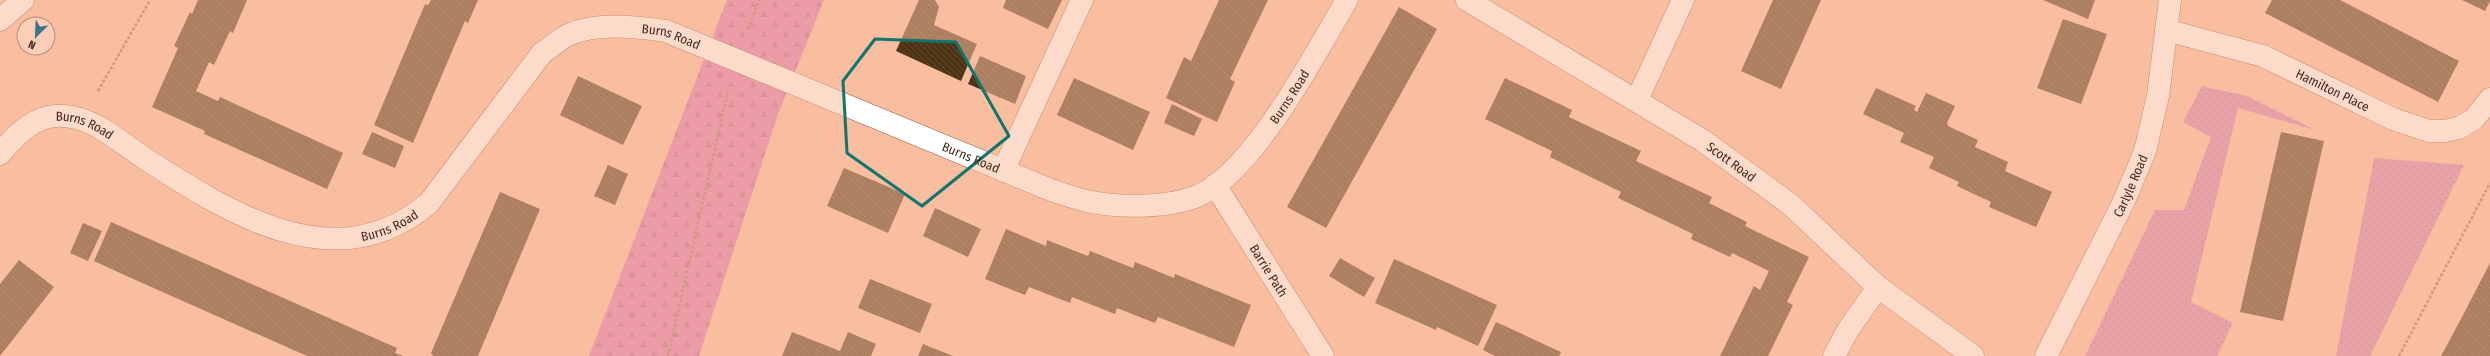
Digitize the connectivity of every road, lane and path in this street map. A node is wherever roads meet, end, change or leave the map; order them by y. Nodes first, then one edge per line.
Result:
1 (23, 0) edge
2 (150, 0) edge
3 (1082, 0) edge
4 (1347, 0) edge
5 (1467, 0) edge
6 (1683, 0) edge
7 (2170, 0) edge
8 (0, 20) edge
9 (2166, 30) junction
10 (735, 61) junction
11 (2490, 99) edge
12 (1636, 100) junction
13 (82, 120) junction
14 (0, 154) edge
15 (1003, 171) junction
16 (2490, 183) edge
17 (1215, 184) junction
18 (1878, 287) junction
19 (668, 356) edge
20 (1323, 356) edge
21 (1834, 356) edge
22 (1973, 356) edge
23 (2046, 356) edge
24 (2399, 356) edge

1 - 8 street
2 - 13 path
3 - 15 street
4 - 17 street, Burns Road
5 - 12 street, Scott Road
6 - 12 street
7 - 9 street, Carlyle Road
9 - 11 street, Hamilton Place
9 - 23 street, Carlyle Road
10 - 13 street, Burns Road
10 - 15 street, Burns Road
10 - 19 path
12 - 18 street, Scott Road
13 - 14 street, Burns Road
15 - 17 street, Burns Road
16 - 24 path
17 - 20 street, Barrie Path
18 - 21 street
18 - 22 street, Scott Road

